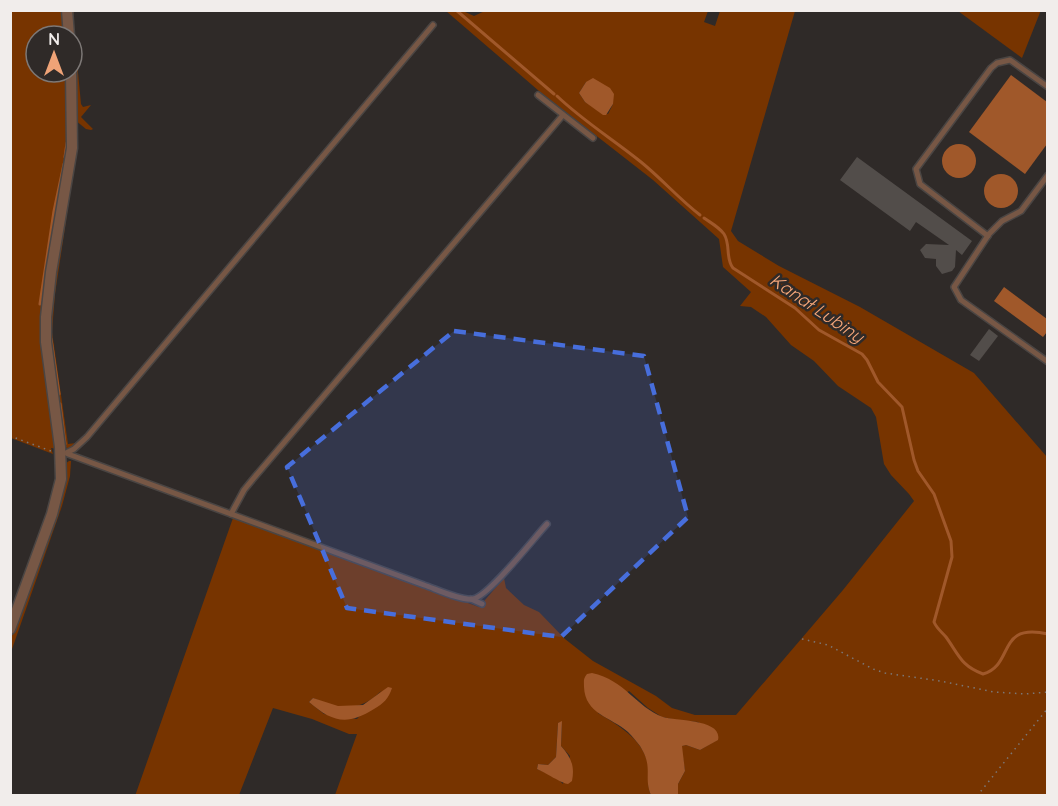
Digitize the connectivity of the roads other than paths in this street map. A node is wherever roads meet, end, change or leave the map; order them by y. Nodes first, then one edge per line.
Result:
1 (433, 25) dead end
2 (71, 84) edge
3 (1047, 87) edge
4 (538, 95) dead end
5 (563, 115) junction
6 (593, 138) dead end
7 (1047, 175) edge
8 (988, 236) junction
9 (1047, 362) edge
10 (62, 452) junction
11 (231, 514) junction
12 (547, 524) dead end
13 (469, 599) junction
14 (482, 604) dead end
15 (10, 629) edge

1 - 10 lane
2 - 10 street
3 - 8 lane
4 - 5 lane
5 - 6 lane
5 - 11 lane
7 - 8 lane
8 - 9 lane
10 - 11 lane
10 - 15 street
11 - 13 lane
12 - 13 lane
13 - 14 lane

